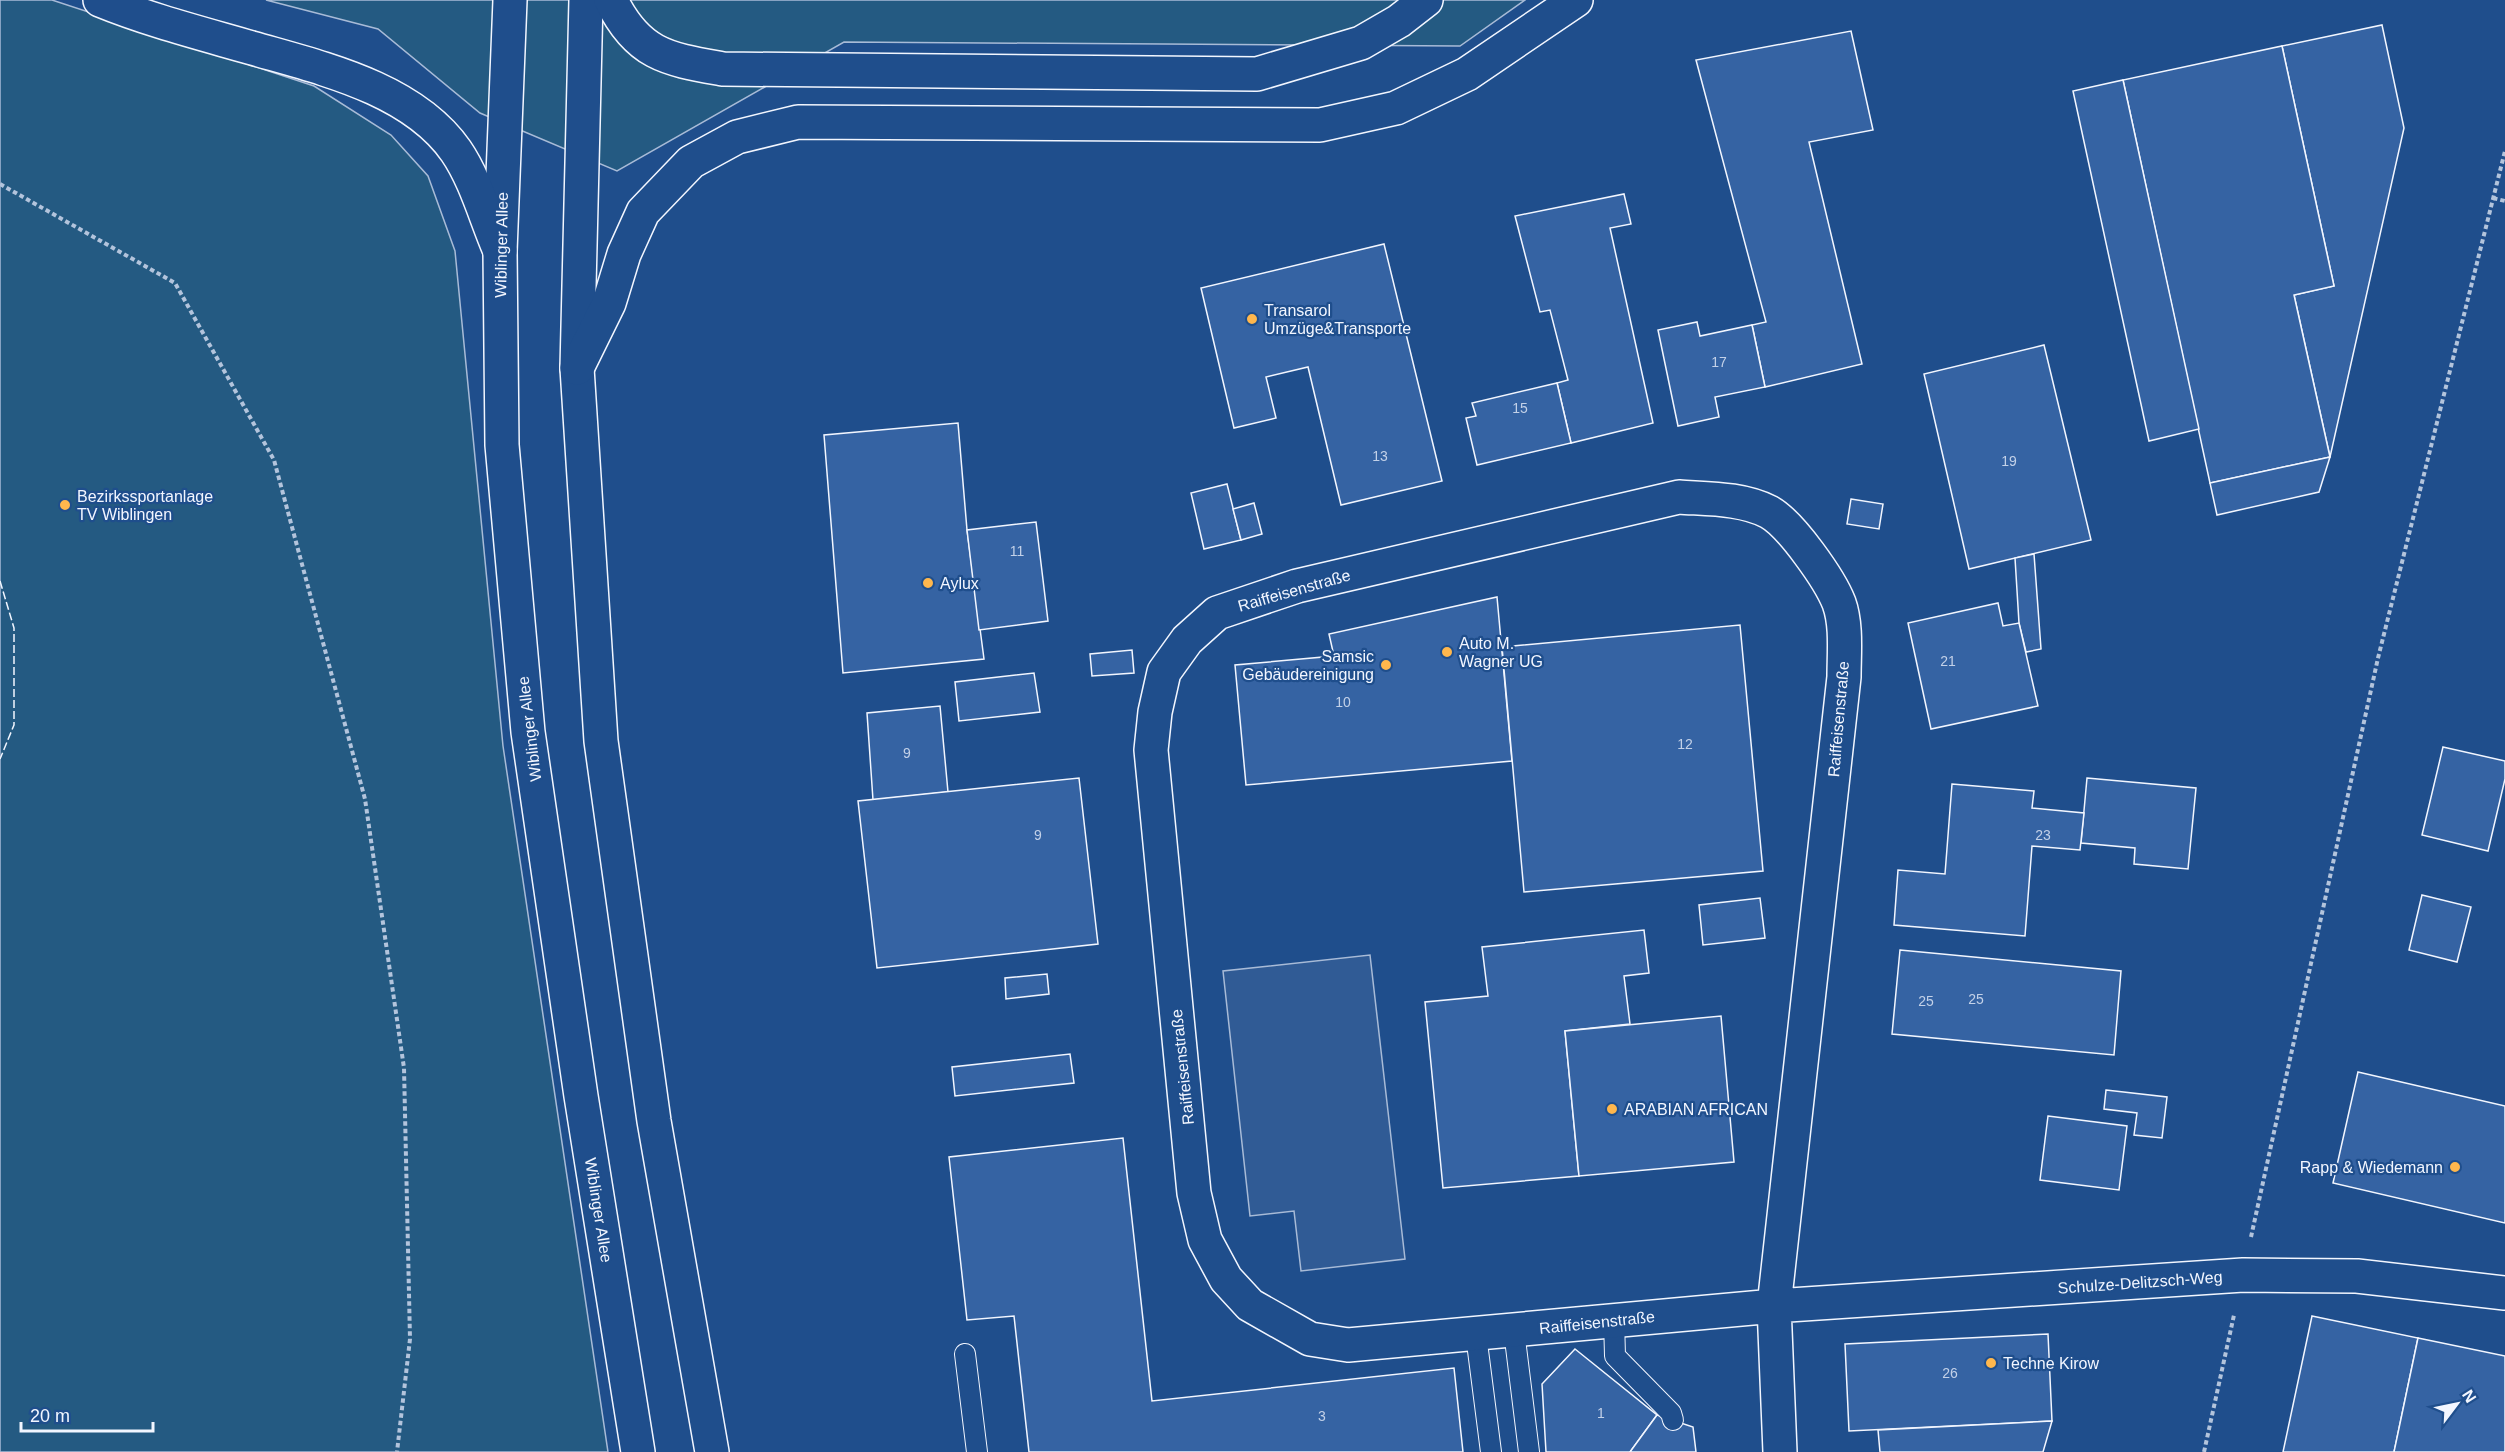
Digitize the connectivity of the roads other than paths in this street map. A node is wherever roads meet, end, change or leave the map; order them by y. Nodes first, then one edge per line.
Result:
1 (100, 0) edge
2 (510, 0) edge
3 (586, 0) edge
4 (610, 0) edge
5 (1426, 0) edge
6 (1576, 0) edge
7 (500, 251) junction
8 (577, 368) junction
9 (2505, 1293) edge
10 (1774, 1306) junction
11 (1614, 1319) junction
12 (1514, 1331) junction
13 (1476, 1335) junction
14 (965, 1354) dead end
15 (1673, 1420) dead end
16 (638, 1452) edge
17 (712, 1452) edge
18 (977, 1452) edge
19 (1491, 1452) edge
20 (1529, 1452) edge
21 (1780, 1452) edge

1 - 7 main road
2 - 7 main road, Wiblinger Allee
3 - 8 main road
4 - 5 main road
6 - 8 main road
7 - 16 main road, Wiblinger Allee
8 - 17 main road
9 - 10 main road, Schulze-Delitzsch-Weg
10 - 11 main road, Raiffeisenstraße
10 - 13 main road, Raiffeisenstraße
10 - 21 main road, Raiffeisenstraße
11 - 12 main road, Raiffeisenstraße
11 - 15 lane
12 - 13 main road, Raiffeisenstraße
12 - 20 lane
13 - 19 lane
14 - 18 lane

